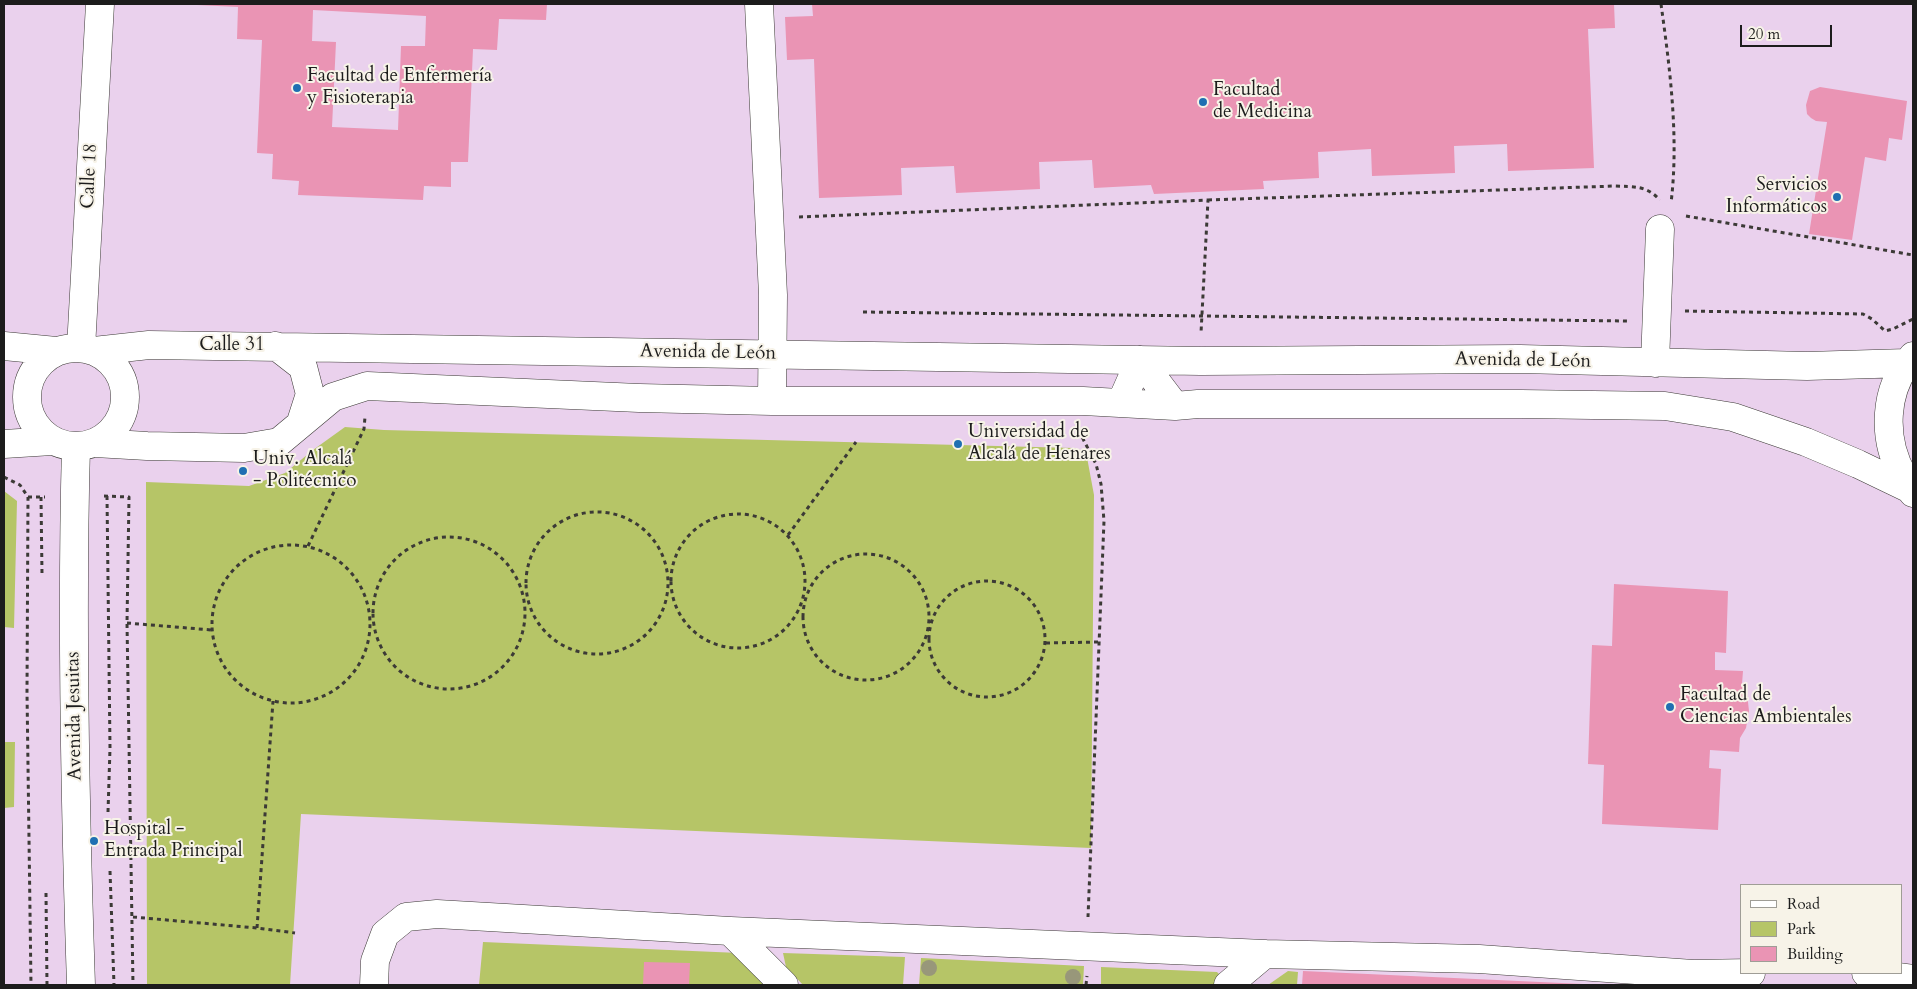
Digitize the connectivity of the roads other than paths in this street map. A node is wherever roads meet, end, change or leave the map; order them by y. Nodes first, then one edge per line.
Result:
1 (100, 4) edge
2 (759, 4) edge
3 (1665, 219) road end
4 (4, 346) edge
5 (276, 346) junction
6 (77, 350) junction
7 (773, 354) junction
8 (1140, 360) junction
9 (1910, 360) edge
10 (1655, 363) junction
11 (772, 401) junction
12 (1121, 402) junction
13 (1175, 406) junction
14 (301, 422) junction
15 (4, 444) edge
16 (74, 444) junction
17 (1912, 491) edge
18 (730, 931) junction
19 (1265, 954) junction
20 (1741, 974) edge
21 (1874, 974) edge
22 (1693, 979) edge
23 (1913, 979) edge
24 (81, 985) edge
25 (374, 985) edge
26 (784, 985) edge
27 (1228, 985) edge

1 - 6 street, Calle 18
2 - 7 street
3 - 10 street
4 - 6 street
5 - 6 street, Calle 31
5 - 7 street, Avenida de León
5 - 14 street, Calle 31
6 - 16 street
6 - 16 street
7 - 8 street, Avenida de León
7 - 11 street
8 - 10 street, Avenida de León
8 - 12 street
8 - 13 street
9 - 10 street, Avenida de León
9 - 17 street
11 - 12 street
11 - 14 street
12 - 13 street
13 - 17 street
14 - 16 street, Calle 31
15 - 16 street
16 - 24 street, Avenida Jesuitas
18 - 19 street
18 - 25 street
18 - 26 street
19 - 22 street
19 - 27 street
20 - 22 street
21 - 23 street

